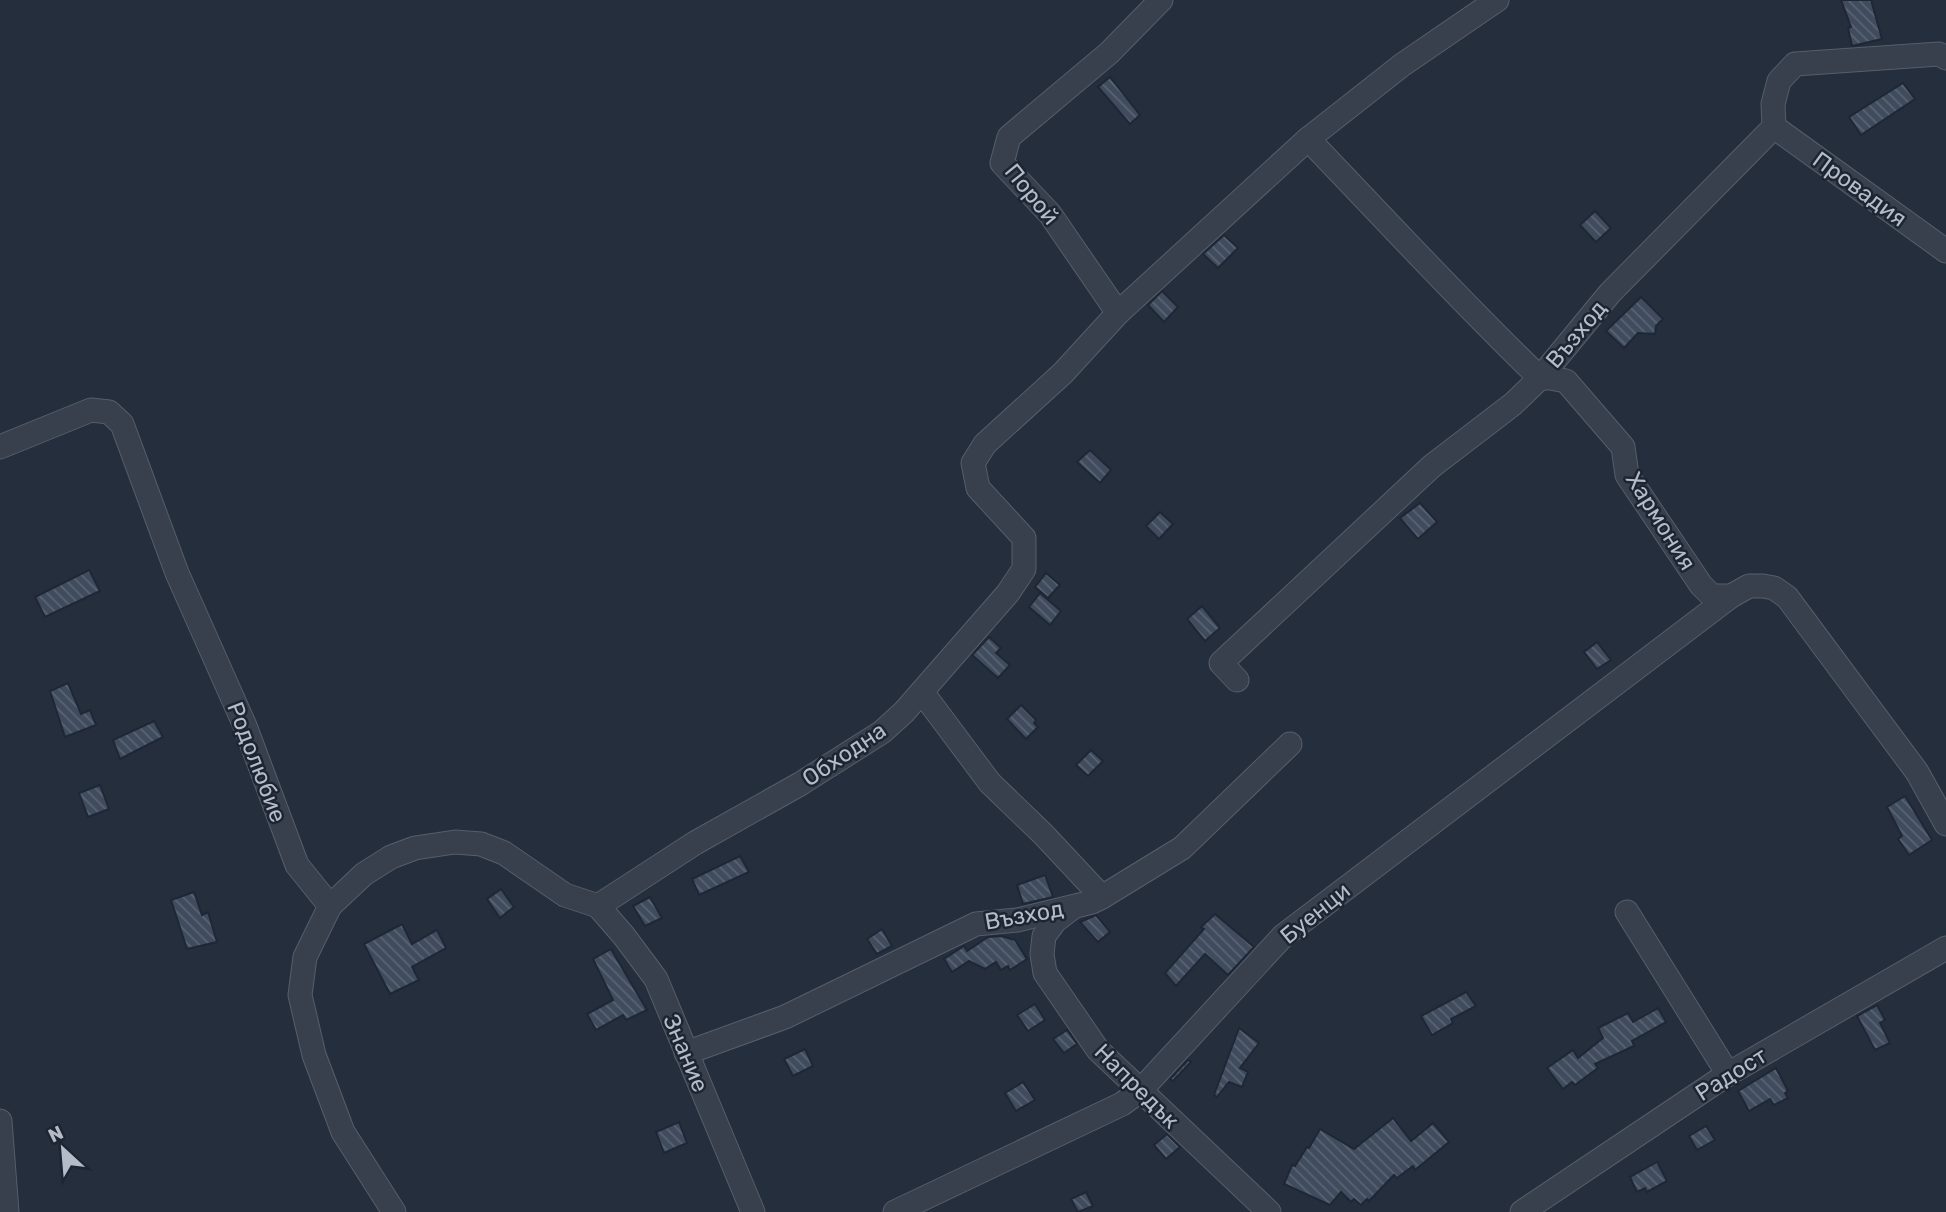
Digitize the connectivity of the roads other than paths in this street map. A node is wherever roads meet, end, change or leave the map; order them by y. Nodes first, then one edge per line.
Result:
1 (1161, 0) edge
2 (1497, 0) edge
3 (1946, 58) edge
4 (1774, 127) junction
5 (1308, 139) junction
6 (1946, 251) edge
7 (1118, 313) junction
8 (1540, 378) junction
9 (0, 447) edge
10 (1731, 596) junction
11 (1237, 680) dead end
12 (922, 692) junction
13 (1290, 744) dead end
14 (1946, 824) edge
15 (1102, 897) junction
16 (330, 906) junction
17 (598, 906) junction
18 (1073, 907) junction
19 (1627, 912) dead end
20 (1946, 948) edge
21 (686, 1053) junction
22 (1728, 1074) junction
23 (1140, 1091) junction
24 (0, 1121) edge
25 (7, 1212) edge
26 (394, 1212) edge
27 (754, 1212) edge
28 (895, 1212) edge
29 (1269, 1212) edge
30 (1522, 1212) edge

1 - 7 street, Порой
2 - 5 street
3 - 4 street
4 - 6 street, Провадия
4 - 8 street, Възход
5 - 7 street
5 - 8 street, Хармония
7 - 12 street, Обходна
8 - 10 street, Хармония
8 - 11 street, Възход
9 - 16 street, Родолюбие
10 - 14 street
10 - 23 street, Буенци
12 - 15 street
12 - 17 street, Обходна
13 - 15 street, Възход
15 - 18 street, Възход
16 - 17 street
16 - 26 street
17 - 21 street, Знание
18 - 21 street, Възход
18 - 23 street, Напредък
19 - 22 street
20 - 22 street, Радост
21 - 27 street, Знание
22 - 30 street, Радост
23 - 28 street, Буенци
23 - 29 street, Напредък
24 - 25 street

